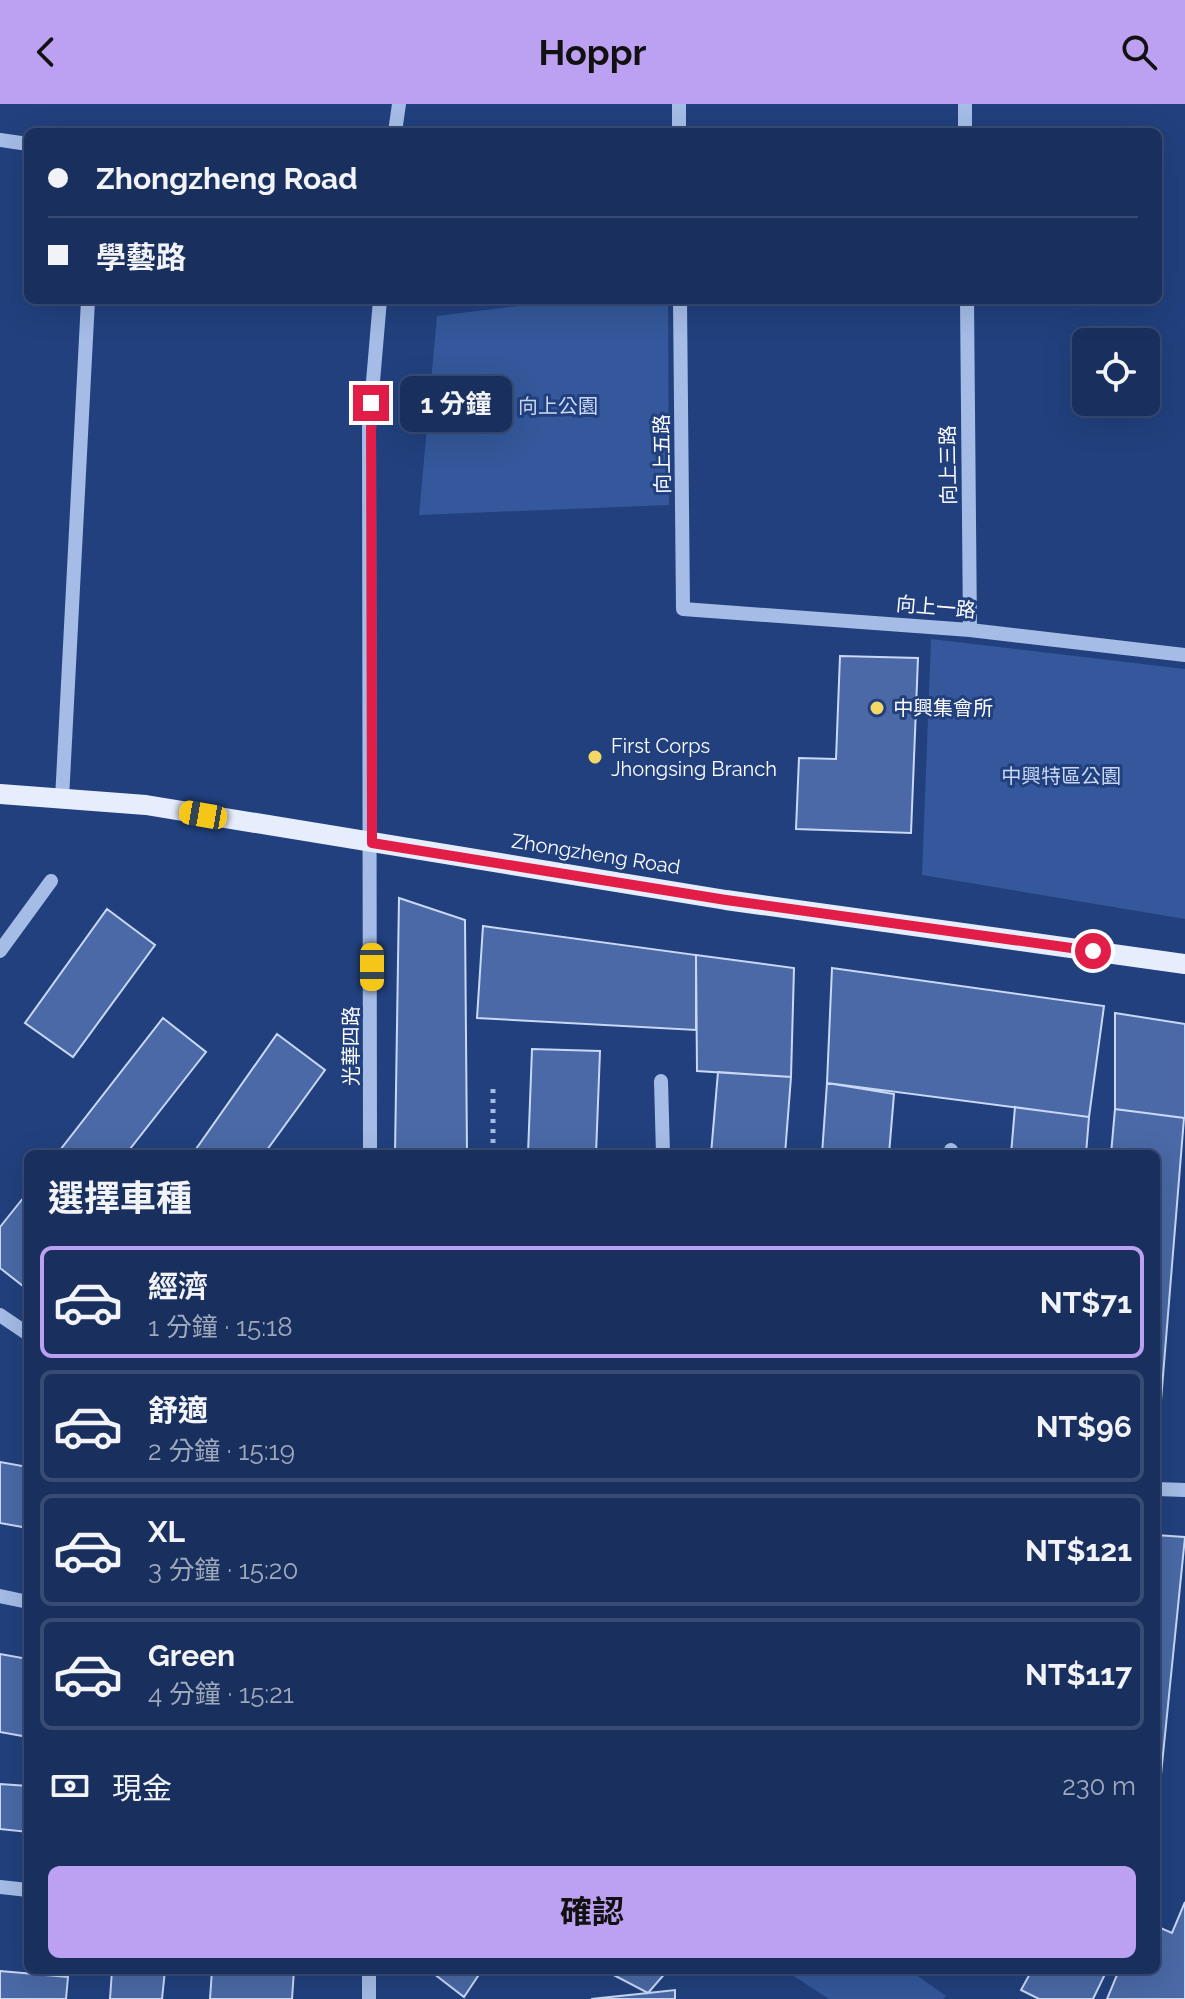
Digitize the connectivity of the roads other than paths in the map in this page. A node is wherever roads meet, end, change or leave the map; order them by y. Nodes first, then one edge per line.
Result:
1 (399, 104) edge
2 (679, 104) edge
3 (965, 104) edge
4 (396, 128) edge
5 (679, 128) edge
6 (965, 128) edge
7 (0, 140) edge
8 (24, 143) edge
9 (88, 304) edge
10 (380, 304) edge
11 (680, 304) edge
12 (967, 304) edge
13 (683, 609) joint
14 (970, 630) junction
15 (1185, 655) edge
16 (0, 794) edge
17 (62, 799) junction
18 (372, 843) junction
19 (51, 881) dead end
20 (0, 951) edge
21 (1185, 964) edge
22 (661, 1081) dead end
23 (370, 1150) edge
24 (663, 1150) edge
25 (0, 1315) edge
26 (24, 1331) edge
27 (1160, 1489) edge
28 (1185, 1490) edge
29 (0, 1596) edge
30 (24, 1601) edge
31 (0, 1887) edge
32 (24, 1890) edge
33 (369, 1974) edge
34 (369, 1999) edge

1 - 4 street
2 - 5 street
3 - 6 street
7 - 8 street
9 - 17 street
10 - 18 street, 光華四路
11 - 13 street, 向上五路
12 - 14 street, 向上三路
13 - 14 street, 向上一路
14 - 15 street, 向上一路
16 - 17 main road, Zhongzheng Road
17 - 18 main road, Zhongzheng Road
18 - 21 main road, Zhongzheng Road
18 - 23 street, 光華四路
19 - 20 street
22 - 24 street
25 - 26 street
27 - 28 street
29 - 30 street
31 - 32 street
33 - 34 street

